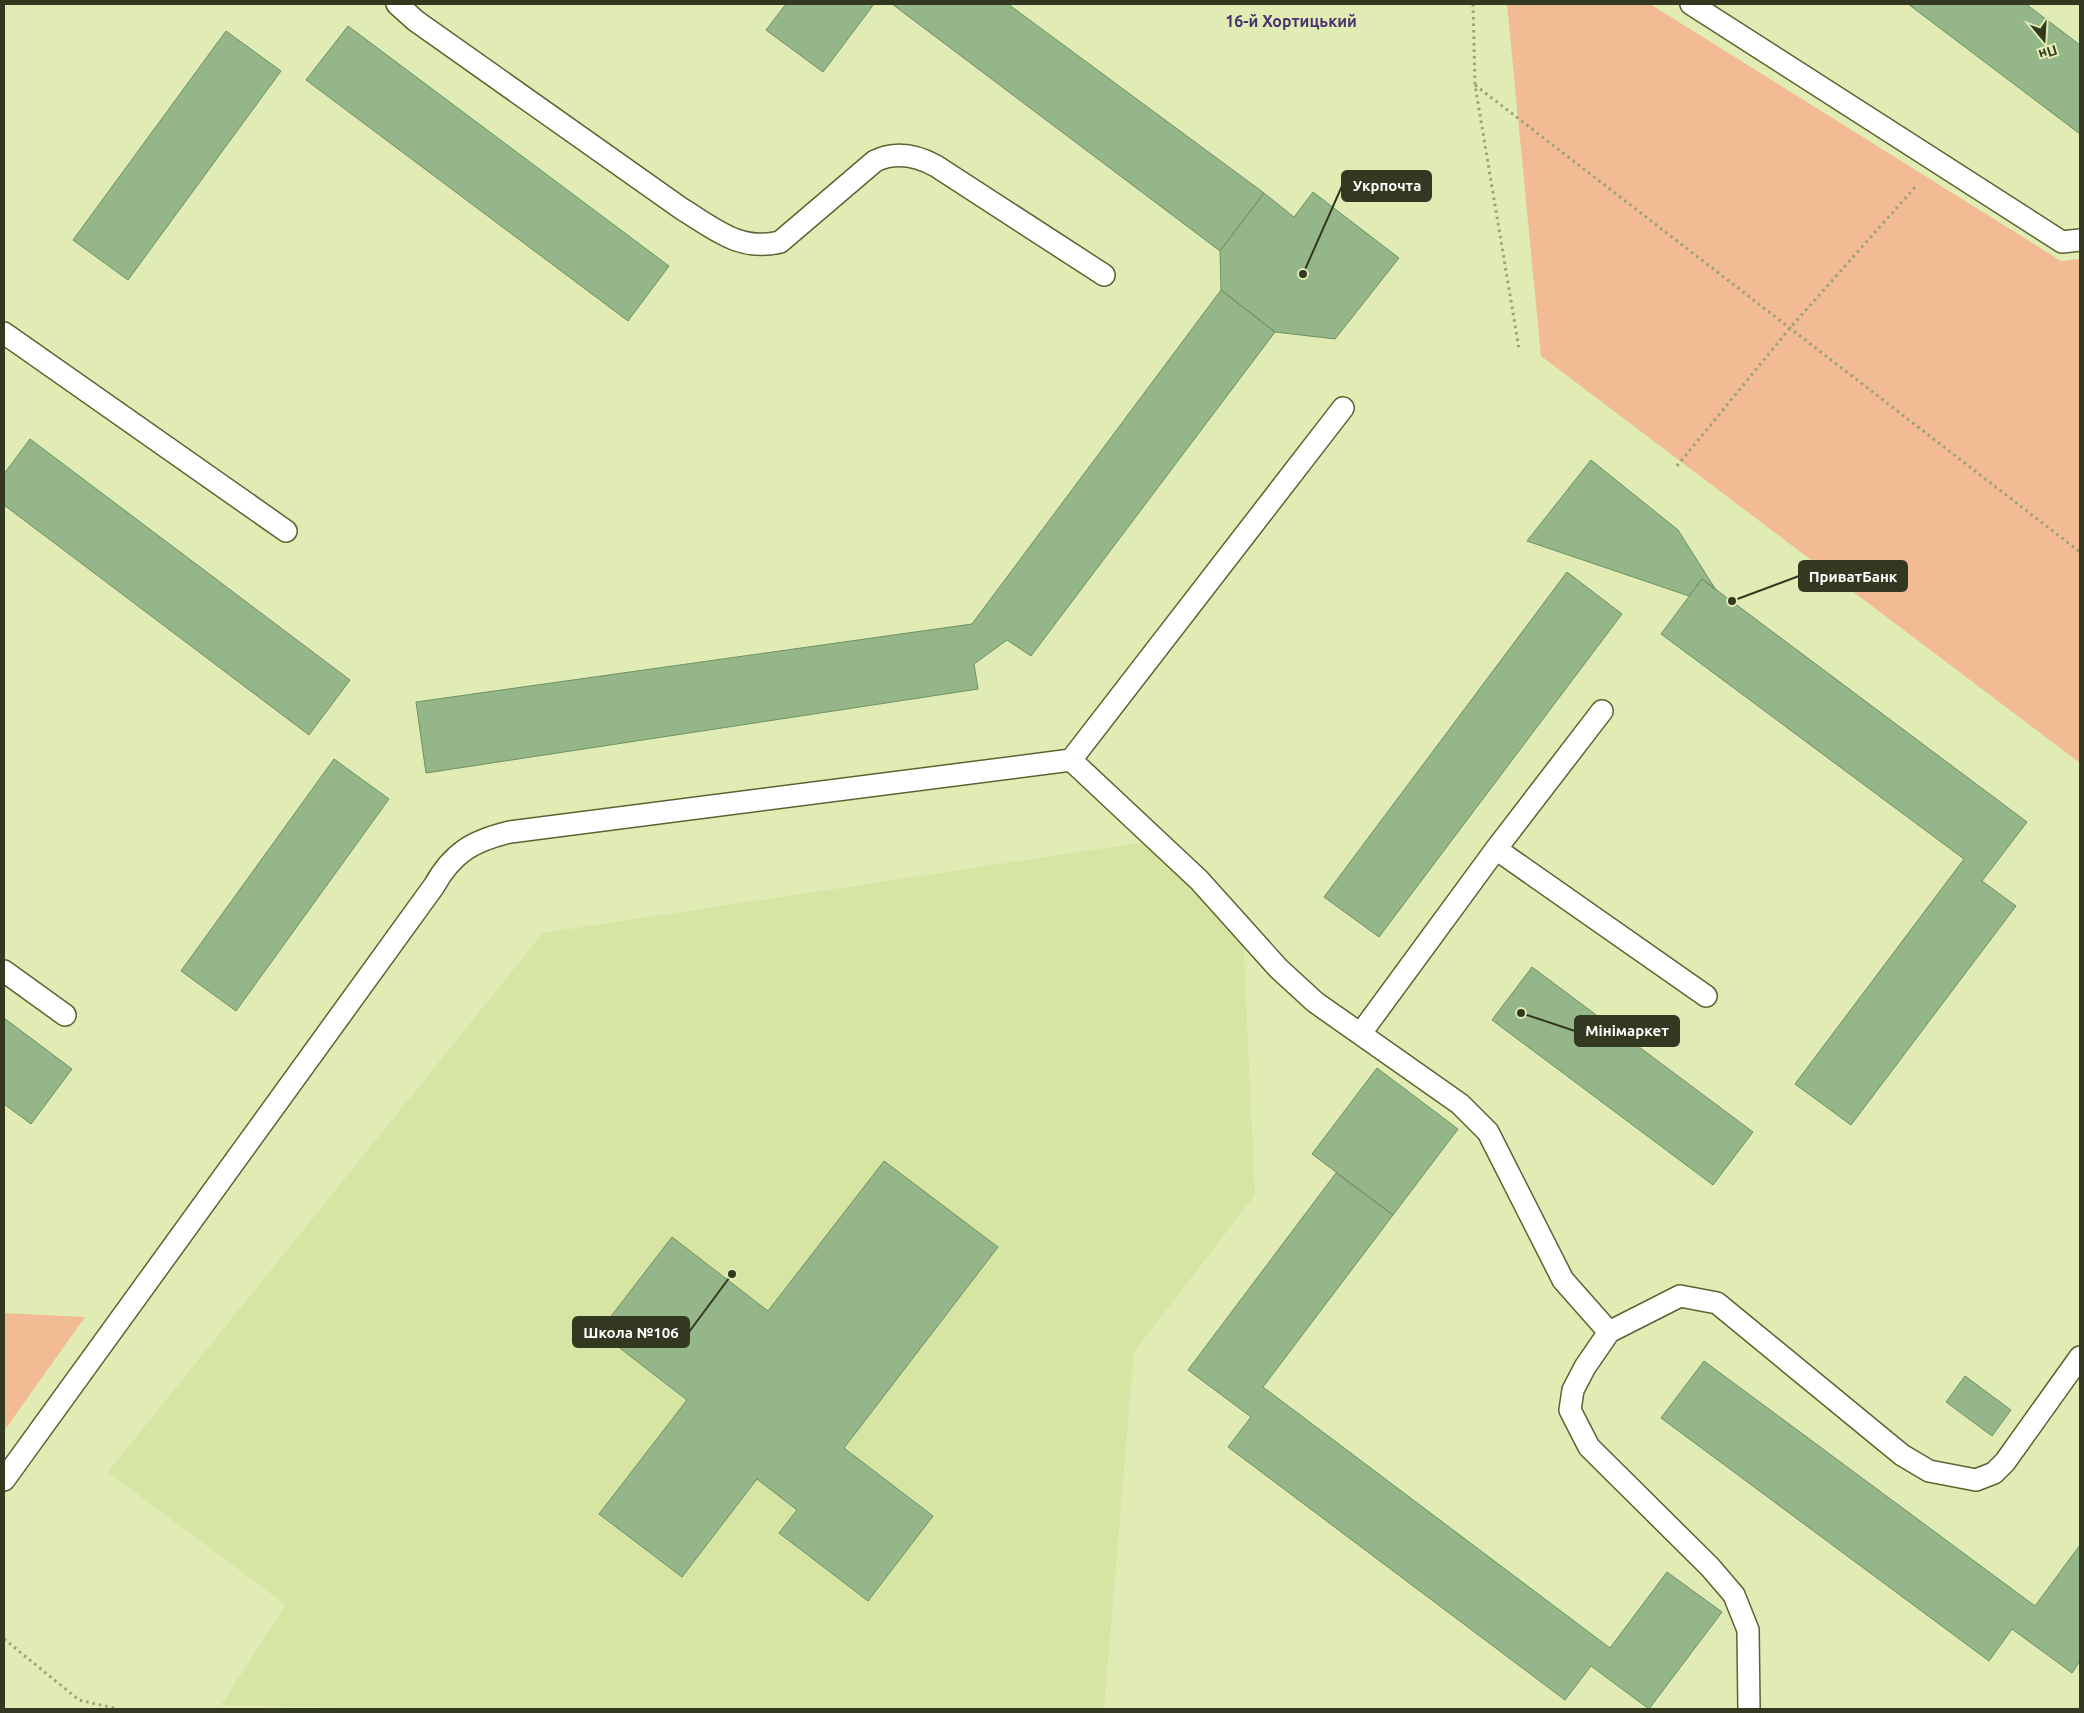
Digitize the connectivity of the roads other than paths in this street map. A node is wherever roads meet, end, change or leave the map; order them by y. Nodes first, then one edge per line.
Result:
1 (397, 4) edge
2 (1691, 4) edge
3 (2080, 240) edge
4 (1104, 275) dead end
5 (4, 332) edge
6 (1343, 408) dead end
7 (286, 531) dead end
8 (1602, 711) dead end
9 (1071, 760) junction
10 (1496, 849) junction
11 (4, 971) edge
12 (1706, 996) dead end
13 (65, 1016) dead end
14 (1361, 1033) junction
15 (1609, 1332) junction
16 (2080, 1357) edge
17 (4, 1480) edge
18 (1749, 1709) edge

1 - 4 lane
2 - 3 lane
5 - 7 lane
6 - 9 lane
8 - 10 lane
9 - 14 lane
9 - 17 lane
10 - 12 lane
10 - 14 lane
11 - 13 lane
14 - 15 lane
15 - 16 lane
15 - 18 lane

